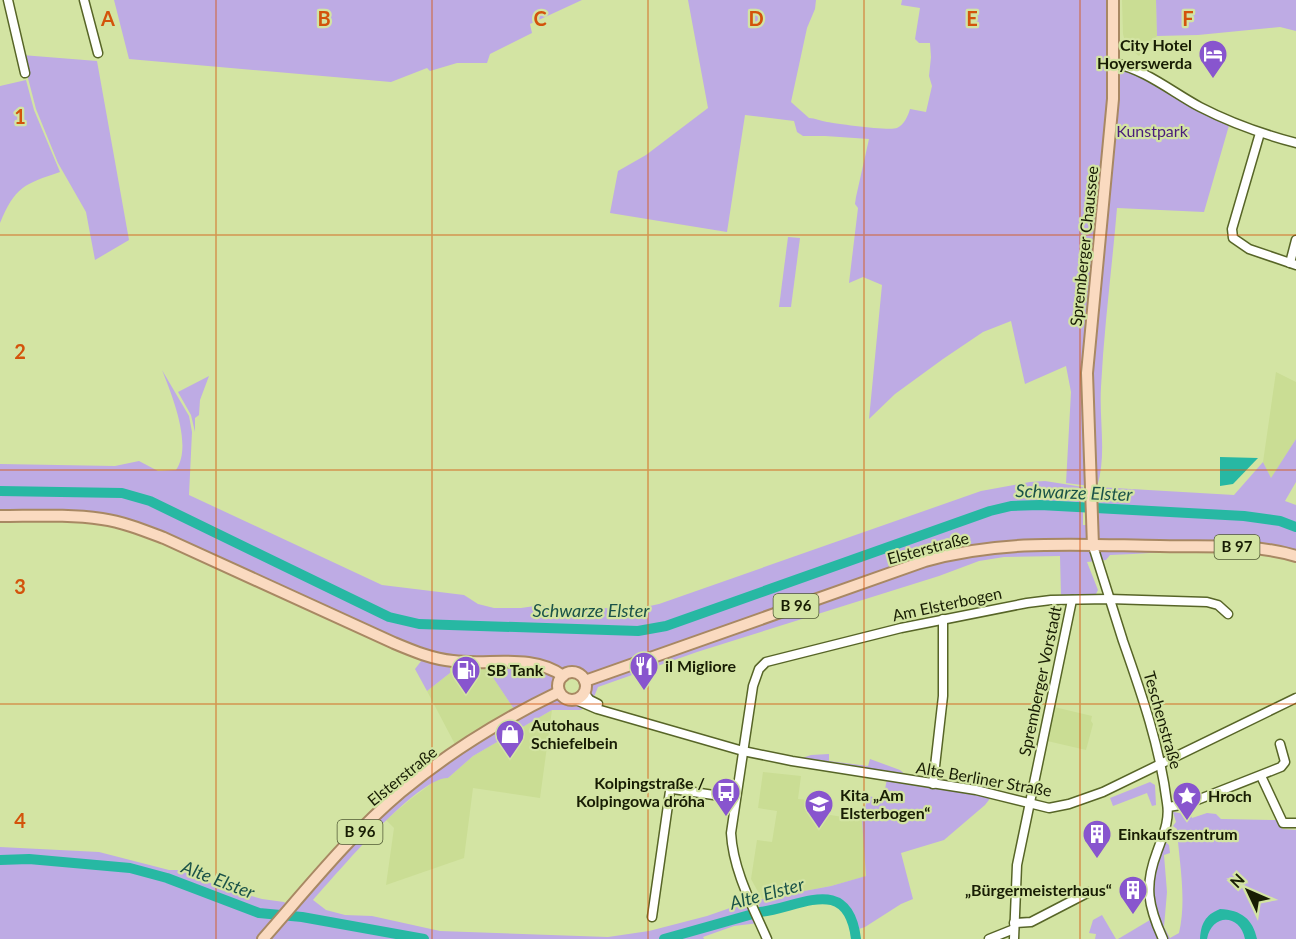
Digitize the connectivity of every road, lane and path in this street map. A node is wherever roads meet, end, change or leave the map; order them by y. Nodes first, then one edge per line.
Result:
1 (8, 0) edge
2 (84, 0) edge
3 (1113, 0) edge
4 (98, 53) dead end
5 (1113, 63) junction
6 (25, 73) dead end
7 (1260, 133) junction
8 (1296, 143) edge
9 (1296, 240) edge
10 (1293, 264) edge
11 (0, 516) edge
12 (1093, 546) junction
13 (1296, 556) edge
14 (1109, 598) junction
15 (1072, 600) junction
16 (1228, 614) dead end
17 (943, 619) junction
18 (563, 676) junction
19 (585, 681) junction
20 (559, 692) junction
21 (580, 697) junction
22 (1296, 698) edge
23 (1280, 744) dead end
24 (743, 751) junction
25 (1161, 764) junction
26 (1262, 776) junction
27 (933, 784) junction
28 (734, 798) junction
29 (1029, 804) junction
30 (1168, 807) junction
31 (1296, 823) edge
32 (1089, 892) dead end
33 (652, 917) dead end
34 (1014, 926) junction
35 (263, 939) edge
36 (766, 939) edge
37 (989, 939) edge
38 (1014, 939) edge
39 (1162, 939) edge

1 - 6 street
2 - 4 street
3 - 5 main road, Spremberger Chaussee
5 - 7 street
5 - 12 main road, Spremberger Chaussee
7 - 8 street
7 - 10 street
9 - 10 street
11 - 18 main road
12 - 13 main road, Elsterstraße / B 97
12 - 14 street, Teschenstraße
12 - 19 main road, Elsterstraße / B 96
14 - 15 street, Am Elsterbogen
14 - 16 street, Am Elsterbogen
14 - 25 street, Teschenstraße
15 - 17 street, Am Elsterbogen
15 - 29 street, Spremberger Vorstadt
17 - 24 street, Am Elsterbogen
17 - 27 street
18 - 19 main road
18 - 20 main road
19 - 21 main road
20 - 21 main road
20 - 35 main road, Elsterstraße / B 96
21 - 24 street, Alte Berliner Straße
22 - 25 street, Alte Berliner Straße
23 - 26 street
24 - 27 street, Alte Berliner Straße
24 - 28 street, Am Elsterbogen
25 - 29 street, Alte Berliner Straße
25 - 30 street, Teschenstraße
26 - 30 street
26 - 31 street
27 - 29 street, Alte Berliner Straße
28 - 33 street
28 - 36 street, Am Elsterbogen
29 - 34 street, Spremberger Vorstadt
30 - 39 street, Teschenstraße
32 - 34 street
34 - 37 street
34 - 38 street, Spremberger Vorstadt

